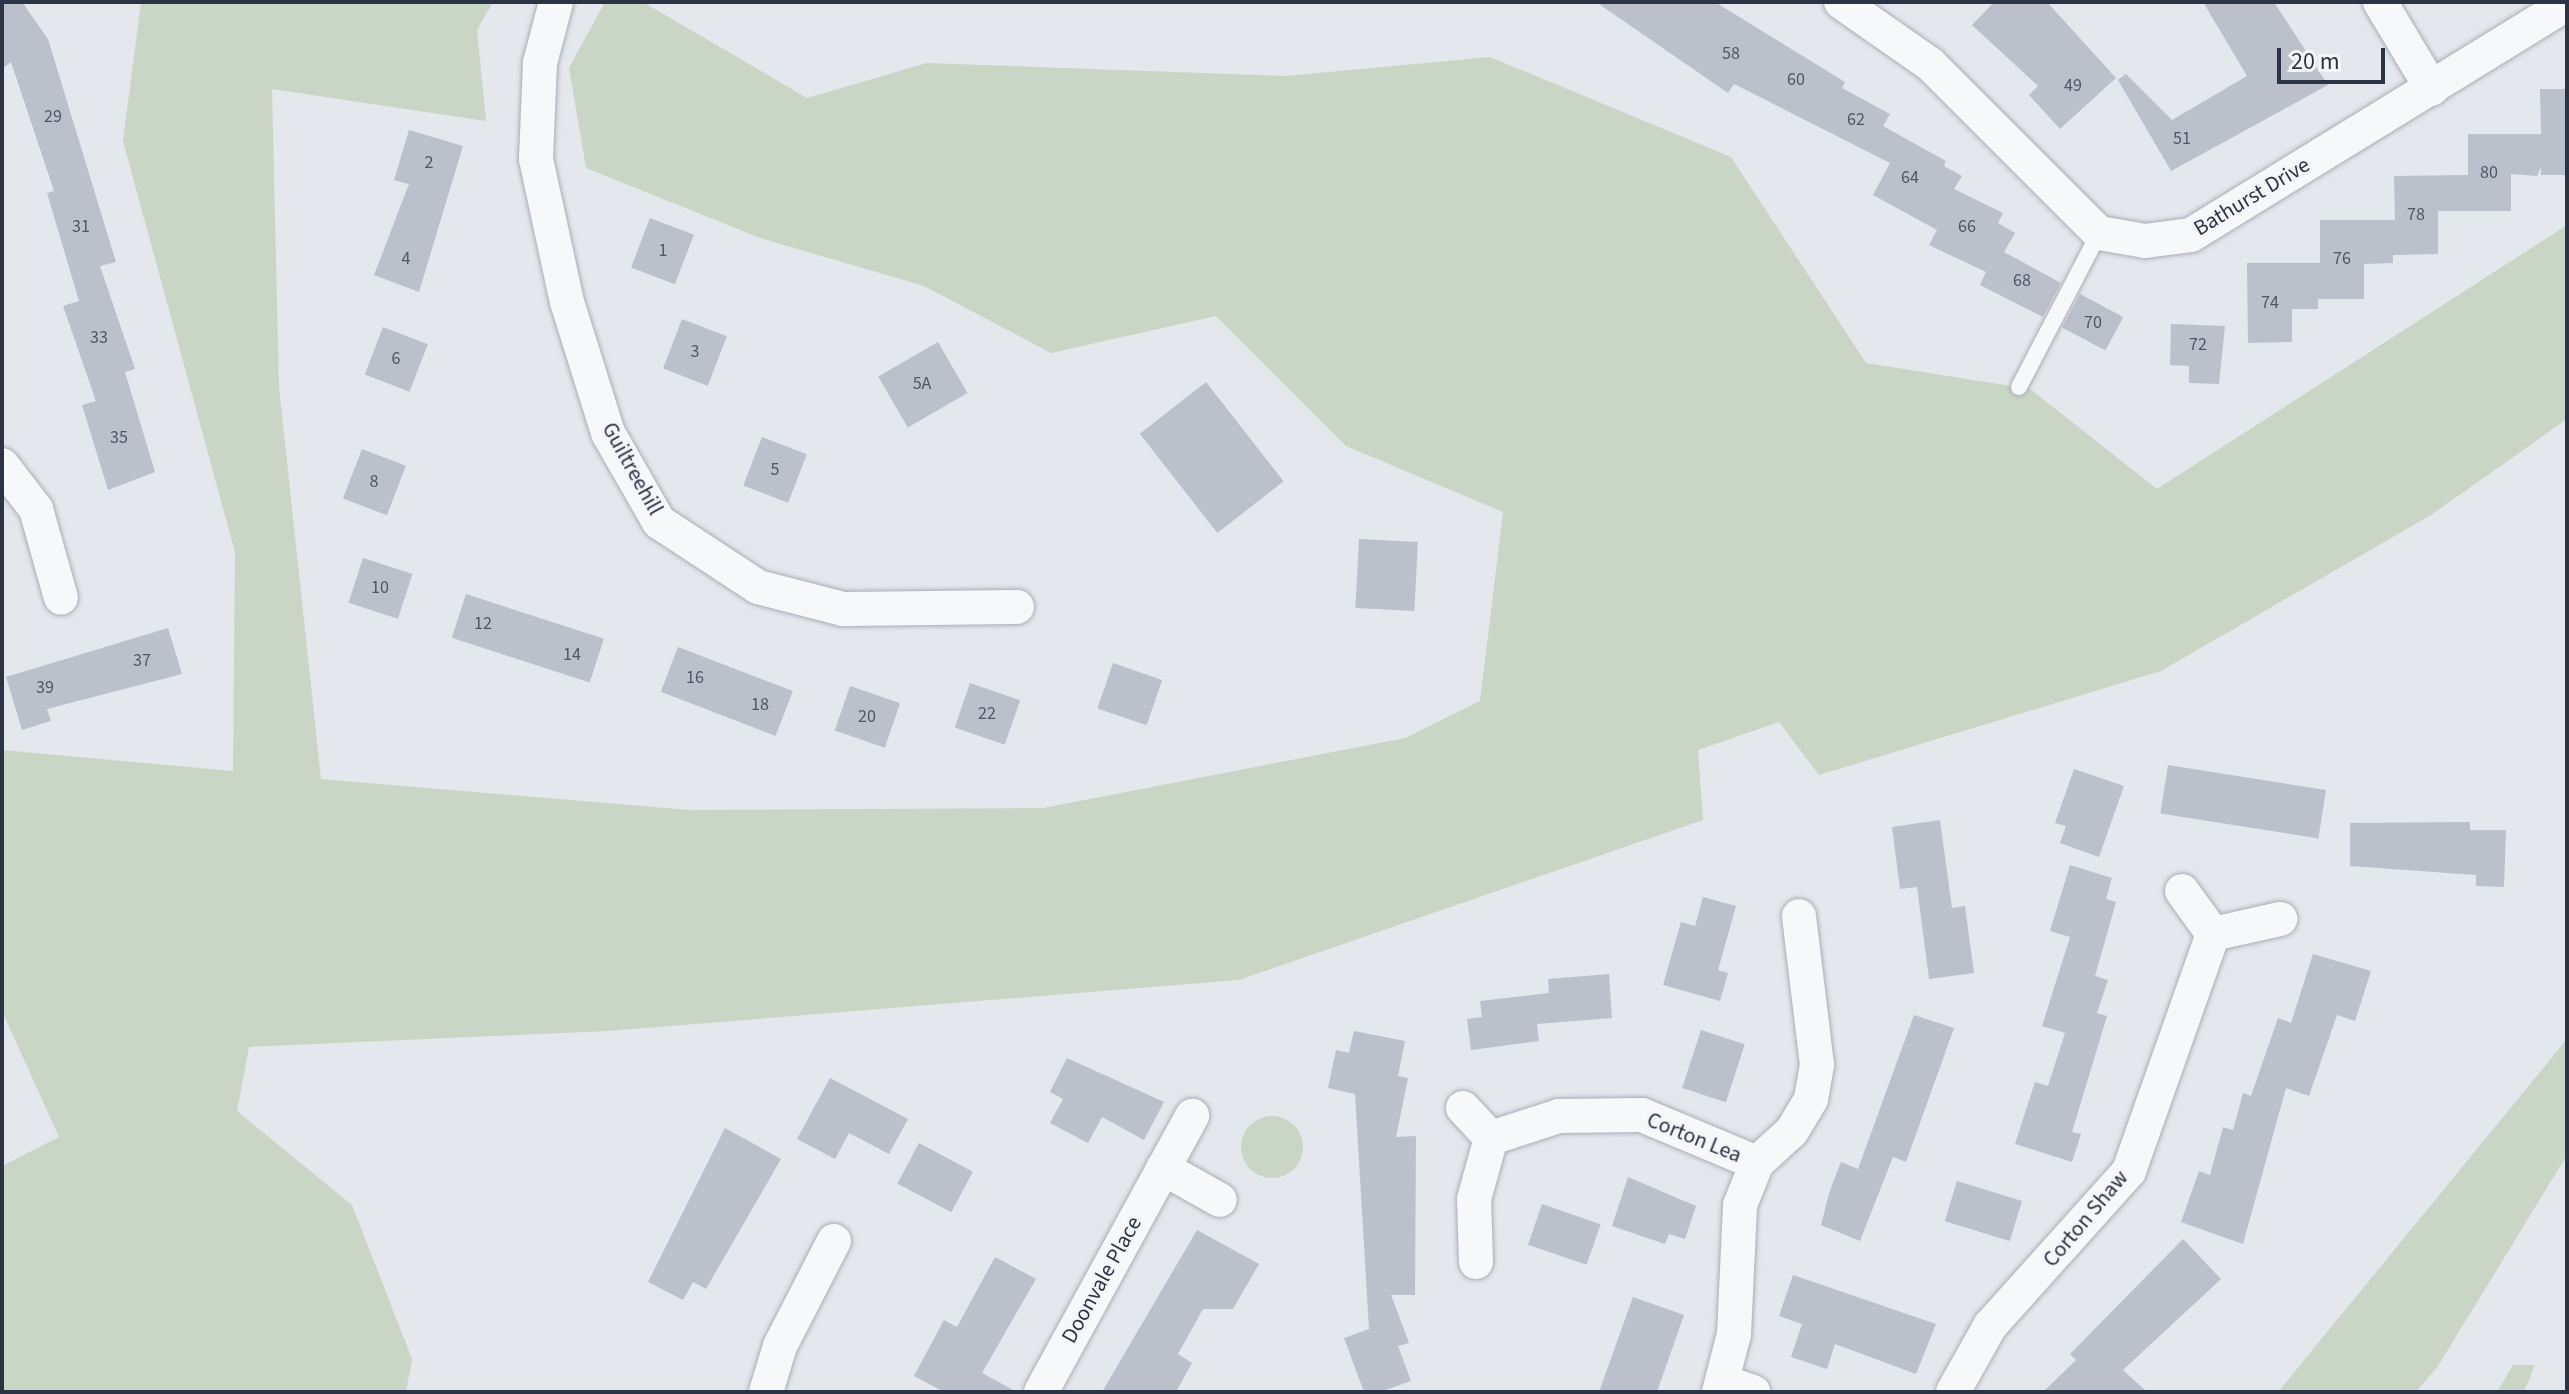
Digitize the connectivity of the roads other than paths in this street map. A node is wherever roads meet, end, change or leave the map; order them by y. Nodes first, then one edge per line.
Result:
1 (556, 2) edge
2 (1841, 2) edge
3 (2380, 2) edge
4 (2567, 4) edge
5 (2432, 89) junction
6 (2099, 233) junction
7 (2019, 387) dead end
8 (2, 465) edge
9 (61, 598) dead end
10 (1017, 607) dead end
11 (2182, 891) dead end
12 (1799, 916) dead end
13 (2280, 919) dead end
14 (2213, 934) junction
15 (1463, 1108) dead end
16 (1192, 1116) dead end
17 (1491, 1138) junction
18 (1757, 1163) junction
19 (1163, 1168) junction
20 (1220, 1200) dead end
21 (834, 1241) dead end
22 (1476, 1262) dead end
23 (1732, 1389) edge
24 (766, 1392) edge
25 (1041, 1392) edge
26 (1953, 1392) edge

1 - 10 street, Guiltreehill
2 - 6 street
3 - 5 street
4 - 5 street, Bathurst Drive
5 - 6 street, Bathurst Drive
6 - 7 lane
8 - 9 street
11 - 14 street
12 - 18 street, Corton Lea
13 - 14 street
14 - 26 street, Corton Shaw
15 - 17 street
16 - 19 street, Doonvale Place
17 - 18 street, Corton Lea
17 - 22 street
18 - 23 street, Corton Lea
19 - 20 street
19 - 25 street, Doonvale Place
21 - 24 street

